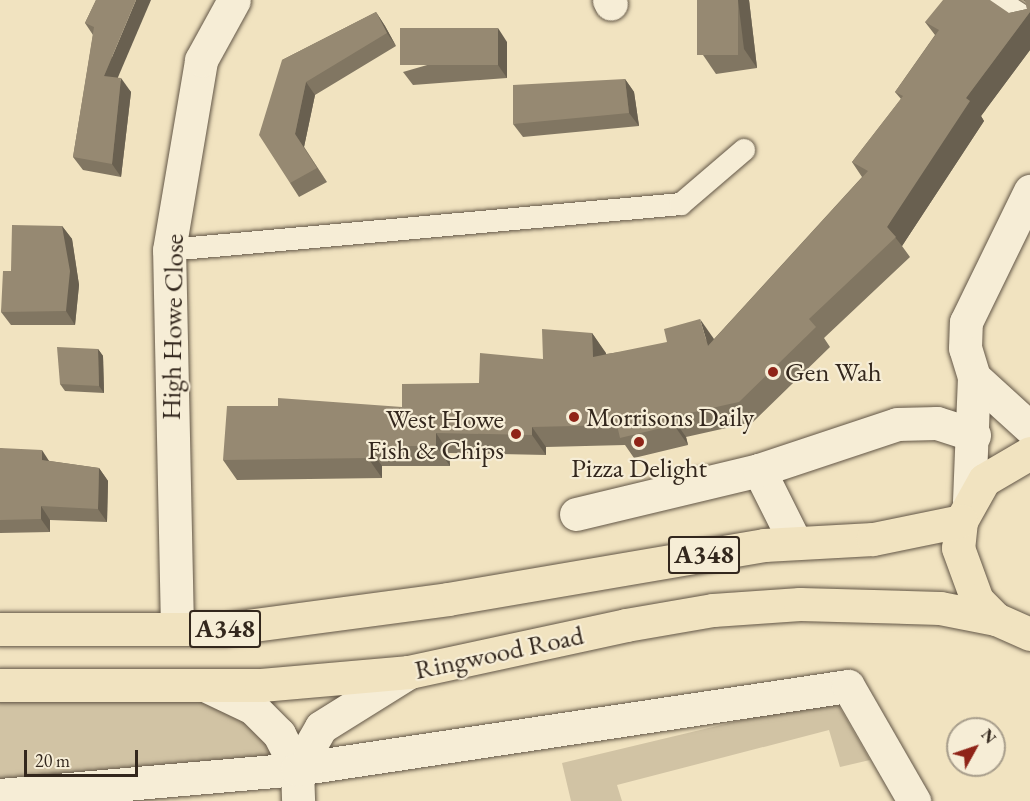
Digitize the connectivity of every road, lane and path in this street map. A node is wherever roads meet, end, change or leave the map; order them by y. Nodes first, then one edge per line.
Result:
1 (234, 0) edge
2 (998, 0) edge
3 (1030, 21) edge
4 (744, 150) dead end
5 (1030, 191) edge
6 (169, 250) junction
7 (975, 377) junction
8 (1030, 428) edge
9 (974, 435) junction
10 (1030, 453) edge
11 (759, 470) junction
12 (965, 511) junction
13 (576, 514) dead end
14 (795, 542) junction
15 (996, 619) junction
16 (177, 628) junction
17 (0, 630) edge
18 (1030, 634) edge
19 (409, 672) junction
20 (0, 685) edge
21 (205, 685) junction
22 (298, 785) edge
23 (0, 795) edge
24 (914, 801) edge

1 - 6 street, High Howe Close
2 - 3 lane
4 - 6 lane
5 - 7 street
6 - 16 street, High Howe Close
7 - 8 street
7 - 9 street
9 - 11 street
9 - 12 street
10 - 12 highway
11 - 13 street
11 - 14 street
12 - 14 highway, A348
12 - 15 highway
14 - 16 highway, A348
15 - 18 highway
15 - 19 highway, Ringwood Road / A348
16 - 17 highway, A348
19 - 21 highway, Ringwood Road / A348
19 - 22 street
20 - 21 highway, Ringwood Road / A348
21 - 22 street
22 - 23 street
22 - 24 street

